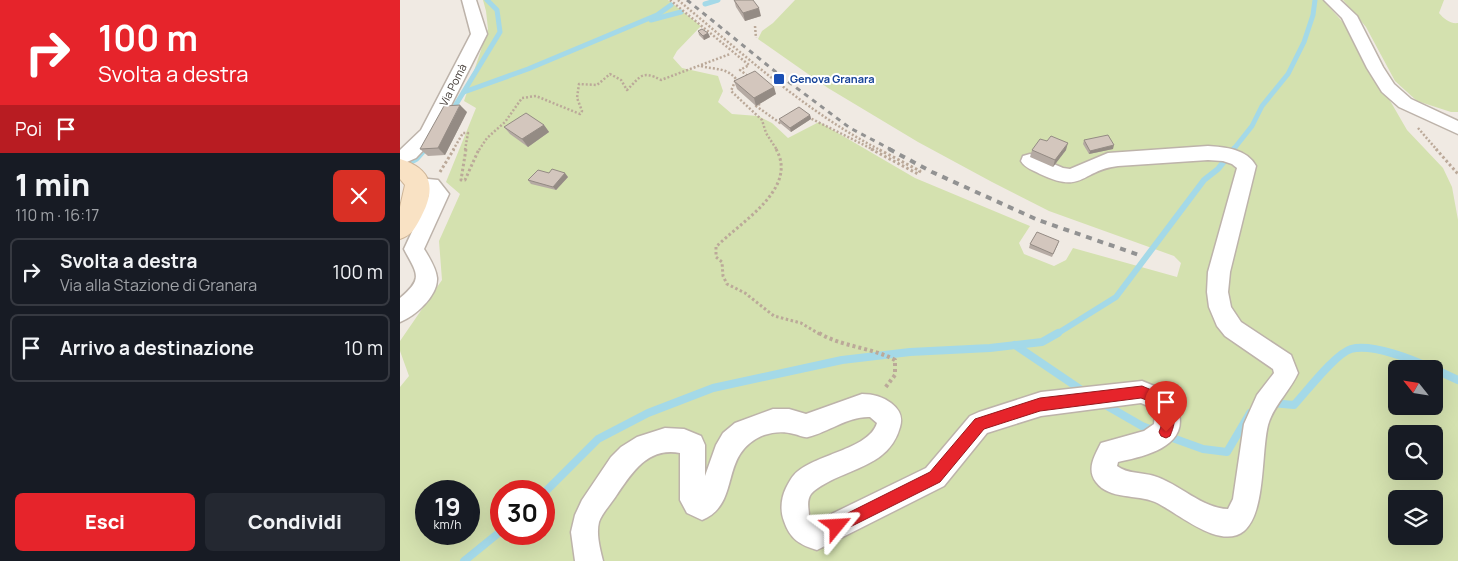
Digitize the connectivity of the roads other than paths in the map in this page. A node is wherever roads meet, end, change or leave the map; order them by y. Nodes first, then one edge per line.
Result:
1 (469, 0) edge
2 (1331, 0) edge
3 (1458, 128) edge
4 (1030, 161) edge
5 (412, 174) edge
6 (400, 229) edge
7 (403, 312) edge
8 (589, 561) edge

1 - 5 street, Via Pomà
2 - 3 street
4 - 8 street
5 - 6 street
5 - 7 street

